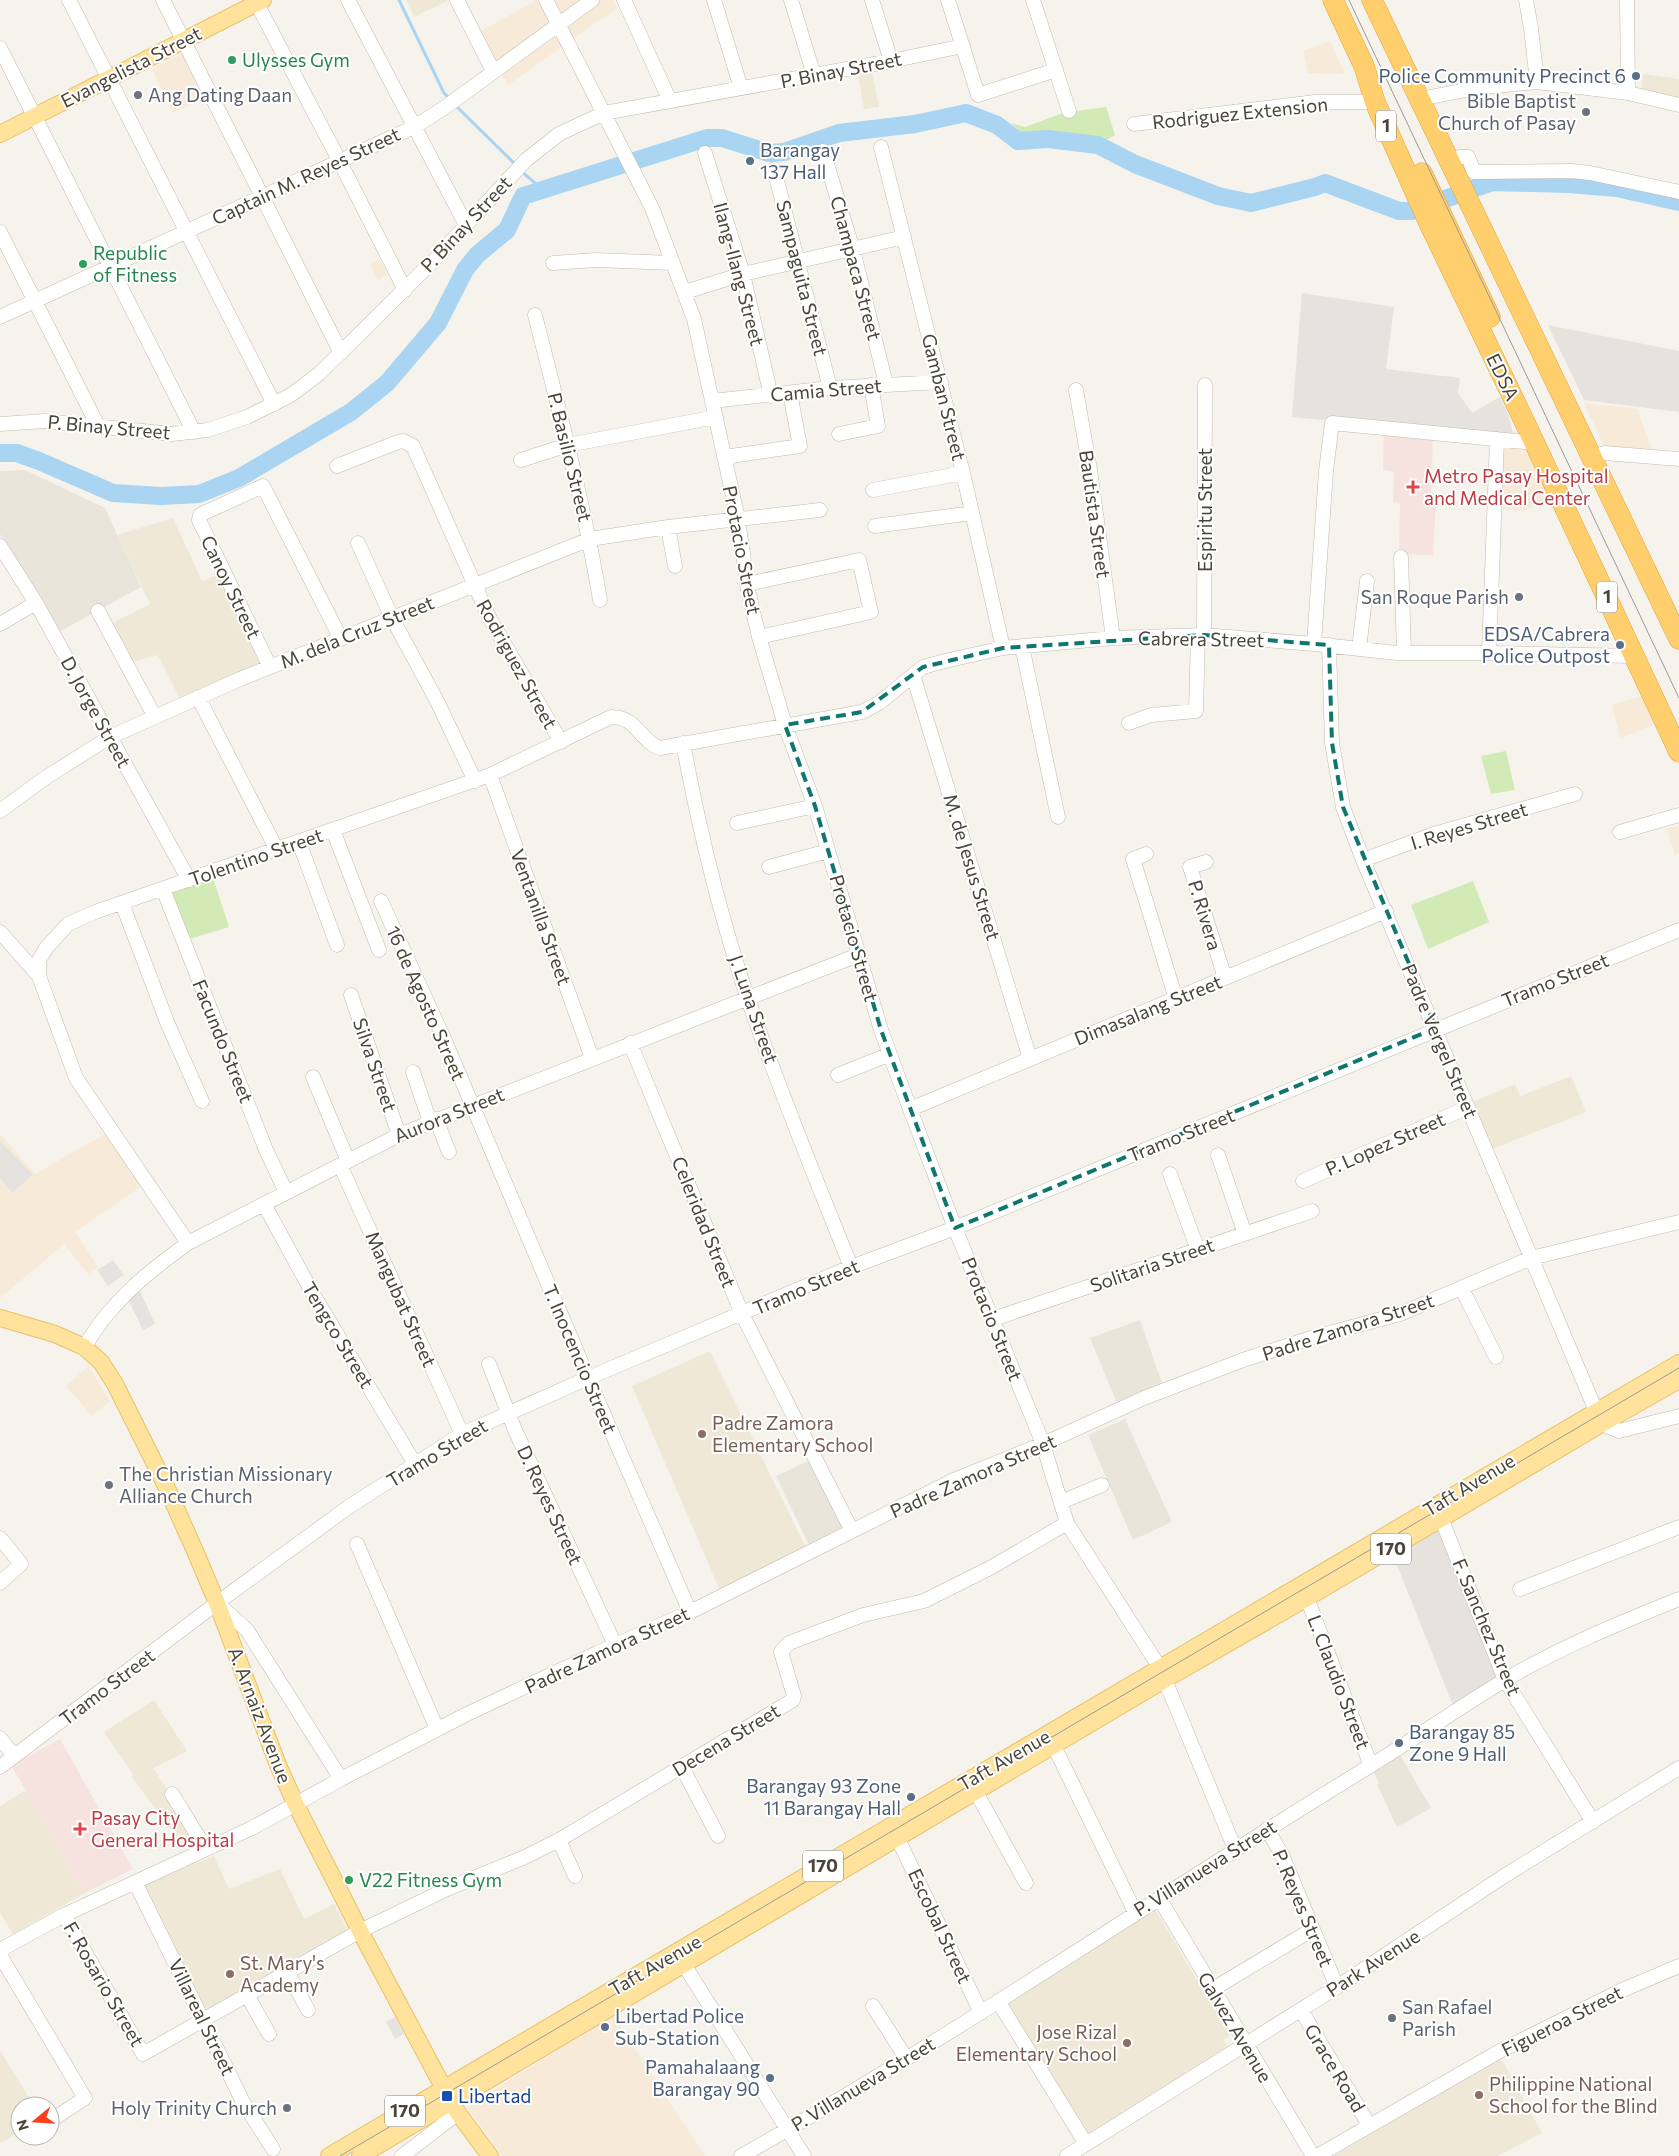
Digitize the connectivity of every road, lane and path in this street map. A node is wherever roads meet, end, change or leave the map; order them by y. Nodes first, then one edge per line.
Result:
1 (70, 0) edge
2 (163, 0) edge
3 (348, 0) edge
4 (457, 0) edge
5 (546, 0) edge
6 (592, 0) edge
7 (624, 0) edge
8 (714, 0) edge
9 (791, 0) edge
10 (872, 0) edge
11 (948, 0) edge
12 (1034, 0) edge
13 (1333, 0) edge
14 (1372, 0) edge
15 (1526, 0) edge
16 (1627, 0) edge
17 (258, 1) edge
18 (558, 24) junction
19 (183, 40) junction
20 (963, 46) junction
21 (0, 48) edge
22 (891, 61) junction
23 (1364, 66) junction
24 (1056, 70) junction
25 (494, 71) junction
26 (814, 75) junction
27 (109, 78) junction
28 (1537, 82) junction
29 (741, 88) junction
30 (1628, 93) junction
31 (1420, 99) junction
32 (670, 100) junction
33 (1376, 102) junction
34 (1679, 105) edge
35 (1069, 111) dead end
36 (604, 113) junction
37 (35, 116) junction
38 (1134, 124) dead end
39 (414, 127) junction
40 (0, 134) edge
41 (881, 146) dead end
42 (823, 151) dead end
43 (705, 153) dead end
44 (339, 160) junction
45 (1451, 163) junction
46 (774, 169) dead end
47 (1418, 181) junction
48 (1679, 192) edge
49 (262, 195) junction
50 (466, 225) junction
51 (187, 231) junction
52 (0, 232) edge
53 (904, 237) junction
54 (853, 250) junction
55 (798, 261) junction
56 (673, 262) junction
57 (553, 263) dead end
58 (111, 265) junction
59 (743, 274) junction
60 (404, 290) junction
61 (685, 292) junction
62 (35, 301) junction
63 (535, 315) dead end
64 (0, 317) edge
65 (341, 353) junction
66 (940, 382) junction
67 (886, 384) junction
68 (871, 385) junction
69 (1205, 385) dead end
70 (830, 388) junction
71 (1076, 390) dead end
72 (790, 394) junction
73 (771, 396) junction
74 (712, 401) junction
75 (274, 404) junction
76 (716, 417) junction
77 (2, 421) edge
78 (98, 426) junction
79 (194, 432) junction
80 (839, 434) dead end
81 (1497, 439) junction
82 (1535, 443) junction
83 (568, 445) junction
84 (724, 457) junction
85 (1592, 458) junction
86 (1679, 459) edge
87 (520, 460) dead end
88 (336, 466) dead end
89 (963, 474) junction
90 (873, 490) dead end
91 (820, 510) dead end
92 (972, 513) junction
93 (738, 519) junction
94 (875, 526) dead end
95 (668, 528) junction
96 (590, 539) junction
97 (358, 543) dead end
98 (0, 546) edge
99 (1401, 557) dead end
100 (675, 566) dead end
101 (1367, 581) dead end
102 (747, 584) junction
103 (474, 585) junction
104 (600, 600) dead end
105 (36, 603) junction
106 (98, 611) dead end
107 (392, 618) junction
108 (0, 624) edge
109 (1201, 635) junction
110 (759, 638) junction
111 (1113, 638) junction
112 (341, 639) junction
113 (1679, 639) edge
114 (1314, 644) junction
115 (1329, 645) junction
116 (1022, 646) junction
117 (1003, 648) junction
118 (1359, 649) junction
119 (1404, 653) junction
120 (1489, 653) junction
121 (1635, 656) junction
122 (270, 667) junction
123 (913, 675) junction
124 (198, 697) junction
125 (155, 717) junction
126 (1679, 722) edge
127 (1129, 723) dead end
128 (785, 725) junction
129 (110, 737) junction
130 (561, 742) junction
131 (683, 743) junction
132 (1679, 752) edge
133 (490, 775) junction
134 (475, 781) junction
135 (1575, 794) dead end
136 (815, 806) junction
137 (0, 811) edge
138 (1679, 815) edge
139 (1058, 817) dead end
140 (737, 823) dead end
141 (333, 830) junction
142 (1620, 832) dead end
143 (299, 842) junction
144 (277, 850) junction
145 (828, 851) junction
146 (1146, 854) dead end
147 (1363, 860) junction
148 (1206, 862) dead end
149 (769, 867) dead end
150 (189, 880) junction
151 (162, 890) junction
152 (381, 902) dead end
153 (122, 903) junction
154 (1386, 911) junction
155 (1679, 930) edge
156 (0, 932) edge
157 (337, 945) dead end
158 (379, 950) dead end
159 (858, 955) junction
160 (39, 976) junction
161 (1225, 978) junction
162 (351, 995) dead end
163 (1176, 998) junction
164 (748, 999) junction
165 (1436, 1028) junction
166 (630, 1043) junction
167 (890, 1054) junction
168 (592, 1058) junction
169 (1030, 1059) junction
170 (413, 1072) dead end
171 (838, 1075) dead end
172 (313, 1077) dead end
173 (202, 1101) dead end
174 (471, 1105) junction
175 (1468, 1107) junction
176 (910, 1109) junction
177 (433, 1121) junction
178 (399, 1135) junction
179 (449, 1152) dead end
180 (1218, 1155) dead end
181 (344, 1163) junction
182 (1170, 1174) dead end
183 (1302, 1181) dead end
184 (286, 1192) junction
185 (264, 1204) junction
186 (1312, 1211) dead end
187 (1679, 1222) edge
188 (955, 1228) junction
189 (1245, 1234) junction
190 (188, 1243) junction
191 (1198, 1250) junction
192 (1531, 1258) junction
193 (851, 1267) junction
194 (1462, 1289) junction
195 (742, 1314) junction
196 (0, 1318) edge
197 (993, 1319) junction
198 (84, 1347) junction
199 (1496, 1357) dead end
200 (1679, 1363) edge
201 (489, 1364) dead end
202 (588, 1378) junction
203 (1679, 1380) edge
204 (508, 1412) junction
205 (1599, 1417) junction
206 (1678, 1420) edge
207 (462, 1434) junction
208 (1043, 1444) junction
209 (416, 1464) junction
210 (1102, 1485) dead end
211 (1060, 1502) junction
212 (1438, 1512) junction
213 (1067, 1523) junction
214 (1679, 1527) edge
215 (852, 1531) junction
216 (0, 1538) edge
217 (357, 1544) dead end
218 (0, 1582) edge
219 (1520, 1589) dead end
220 (1307, 1598) junction
221 (1679, 1599) edge
222 (217, 1603) junction
223 (690, 1612) junction
224 (615, 1645) junction
225 (1162, 1674) junction
226 (1505, 1680) junction
227 (437, 1729) junction
228 (0, 1738) edge
229 (1051, 1740) junction
230 (14, 1756) junction
231 (1371, 1766) junction
232 (0, 1767) edge
233 (682, 1767) junction
234 (1004, 1768) junction
235 (1679, 1768) edge
236 (341, 1779) junction
237 (976, 1792) junction
238 (172, 1794) dead end
239 (296, 1805) junction
240 (913, 1821) junction
241 (1593, 1822) junction
242 (1267, 1829) junction
243 (718, 1836) dead end
244 (898, 1839) junction
245 (559, 1840) junction
246 (206, 1849) junction
247 (1235, 1849) junction
248 (575, 1876) dead end
249 (813, 1880) junction
250 (135, 1882) junction
251 (1026, 1883) dead end
252 (1159, 1898) junction
253 (1135, 1912) junction
254 (64, 1915) junction
255 (1313, 1929) junction
256 (360, 1931) junction
257 (0, 1950) edge
258 (0, 1955) edge
259 (680, 1958) junction
260 (1679, 1966) edge
261 (287, 1971) junction
262 (1337, 1987) junction
263 (1213, 1989) junction
264 (247, 1995) junction
265 (998, 2001) junction
266 (873, 2006) dead end
267 (308, 2010) dead end
268 (1300, 2010) junction
269 (981, 2013) junction
270 (203, 2020) junction
271 (268, 2034) dead end
272 (1245, 2044) junction
273 (143, 2054) joint
274 (906, 2058) junction
275 (452, 2101) junction
276 (60, 2114) edge
277 (1369, 2125) junction
278 (787, 2130) junction
279 (1086, 2144) junction
280 (273, 2149) dead end
281 (329, 2156) edge
282 (360, 2156) edge
283 (402, 2156) edge
284 (490, 2156) edge
285 (742, 2156) edge
286 (804, 2156) edge
287 (1067, 2156) edge
288 (1313, 2156) edge
289 (1317, 2156) edge

1 - 27 street
2 - 19 street
3 - 39 street
4 - 25 street
5 - 18 street, Protacio Street
6 - 18 street, Captain M. Reyes Street
7 - 32 street
8 - 29 street
9 - 26 street
10 - 22 street
11 - 20 street
12 - 24 street
13 - 23 highway, EDSA / 1
14 - 31 highway, 1
15 - 28 street
16 - 30 street
17 - 19 main road, Evangelista Street
17 - 44 street
18 - 25 street, Captain M. Reyes Street
18 - 36 street, Protacio Street
19 - 27 main road, Evangelista Street
19 - 49 street
20 - 22 street, P. Binay Street
20 - 24 street
21 - 37 street
22 - 26 street, P. Binay Street
23 - 33 highway, EDSA / 1
23 - 47 highway
24 - 35 street
25 - 39 street, Captain M. Reyes Street
26 - 29 street, P. Binay Street
27 - 37 main road, Evangelista Street
27 - 51 street
28 - 30 street
28 - 31 street
29 - 32 street, P. Binay Street
30 - 34 street
31 - 45 highway, 1
32 - 36 street, P. Binay Street
33 - 38 street, Rodriguez Extension
33 - 47 highway, EDSA / 1
36 - 50 street, P. Binay Street
36 - 56 street, Protacio Street
37 - 40 main road, Evangelista Street
37 - 58 street
39 - 44 street, Captain M. Reyes Street
39 - 50 street
41 - 53 street, Gamban Street
42 - 54 street, Champaca Street
43 - 59 street, Ilang-Ilang Street
44 - 49 street, Captain M. Reyes Street
44 - 60 street
45 - 48 street
45 - 85 highway, 1
46 - 55 street, Sampaguita Street
47 - 82 highway, EDSA / 1
47 - 126 highway
49 - 51 street, Captain M. Reyes Street
49 - 65 street
50 - 60 street, P. Binay Street
51 - 58 street, Captain M. Reyes Street
51 - 75 street
52 - 62 street
53 - 54 street
53 - 66 street, Gamban Street
54 - 55 street
54 - 67 street, Champaca Street
55 - 59 street
55 - 70 street, Sampaguita Street
56 - 57 street
56 - 61 street, Protacio Street
58 - 62 street, Captain M. Reyes Street
58 - 79 street
59 - 61 street
59 - 73 street, Ilang-Ilang Street
60 - 65 street, P. Binay Street
61 - 74 street, Protacio Street
62 - 64 street, Captain M. Reyes Street
62 - 78 street
63 - 83 street, P. Basilio Street
65 - 75 street, P. Binay Street
66 - 67 street, Camia Street
66 - 89 street, Gamban Street
67 - 68 street, Camia Street
68 - 70 street, Camia Street
68 - 80 street
69 - 109 street, Espiritu Street
70 - 72 street, Camia Street
71 - 111 street, Bautista Street
72 - 73 street, Camia Street
72 - 84 street
73 - 74 street, Camia Street
74 - 76 street, Protacio Street
75 - 79 street, P. Binay Street
76 - 83 street
76 - 84 street, Protacio Street
77 - 78 street, P. Binay Street
78 - 79 street, P. Binay Street
81 - 82 street
81 - 114 street
81 - 120 street
82 - 121 highway, EDSA / 1
83 - 87 street
83 - 96 street, P. Basilio Street
84 - 93 street, Protacio Street
85 - 86 street
85 - 113 highway, 1
88 - 103 street
89 - 90 street
89 - 92 street, Gamban Street
91 - 93 street, M. dela Cruz Street
92 - 94 street
92 - 117 street, Gamban Street
93 - 95 street, M. dela Cruz Street
93 - 102 street, Protacio Street
95 - 96 street, M. dela Cruz Street
95 - 100 street
96 - 103 street, M. dela Cruz Street
96 - 104 street, P. Basilio Street
97 - 107 street
98 - 105 street, D. Jorge Street
99 - 119 street
101 - 118 street
102 - 110 street, Protacio Street
102 - 110 street
103 - 107 street, M. dela Cruz Street
103 - 130 street, Rodriguez Street
105 - 108 street
105 - 129 street, D. Jorge Street
106 - 125 street
107 - 112 street, M. dela Cruz Street
107 - 134 street
109 - 111 street, Cabrera Street
109 - 114 street, Cabrera Street
109 - 127 street, Espiritu Street
110 - 128 street, Protacio Street
111 - 116 street, Cabrera Street
112 - 122 street, M. dela Cruz Street
112 - 122 street, Canoy Street
114 - 115 street, Cabrera Street
115 - 118 street, Cabrera Street
115 - 147 street, Padre Vergel Street
116 - 117 street, Cabrera Street
116 - 139 street
117 - 123 street, Cabrera Street
118 - 119 street, Cabrera Street
119 - 120 street, Cabrera Street
120 - 121 street, Cabrera Street
121 - 132 highway, EDSA / 1
122 - 124 street, M. dela Cruz Street
123 - 128 street, Cabrera Street
123 - 169 street, M. de Jesus Street
124 - 125 street, M. dela Cruz Street
124 - 144 street
125 - 129 street, M. dela Cruz Street
128 - 131 street, Tolentino Street
128 - 136 street, Protacio Street
129 - 137 street, M. dela Cruz Street
129 - 150 street, D. Jorge Street
130 - 131 street, Tolentino Street
130 - 133 street, Tolentino Street
131 - 164 street, J. Luna Street
133 - 134 street, Tolentino Street
133 - 168 street, Ventanilla Street
134 - 141 street, Tolentino Street
135 - 147 street, I. Reyes Street
136 - 140 street
136 - 145 street, Protacio Street
138 - 142 street
141 - 143 street, Tolentino Street
141 - 158 street
143 - 144 street, Tolentino Street
143 - 157 street
144 - 150 street, Tolentino Street
145 - 149 street
145 - 159 street, Protacio Street
146 - 163 street
147 - 154 street, Padre Vergel Street
148 - 161 street, P. Rivera
150 - 151 street, Tolentino Street
151 - 153 street, Tolentino Street
151 - 184 street, Facundo Street
152 - 174 street, 16 de Agosto Street
153 - 160 street, Tolentino Street
153 - 173 street
154 - 161 street, Dimasalang Street
154 - 165 street, Padre Vergel Street
155 - 165 street, Tramo Street
156 - 160 street
159 - 164 street, Aurora Street
159 - 167 street, Protacio Street
160 - 190 street
161 - 163 street, Dimasalang Street
162 - 178 street, Silva Street
163 - 169 street, Dimasalang Street
164 - 166 street, Aurora Street
164 - 193 street, J. Luna Street
165 - 175 street, Padre Vergel Street
165 - 188 street, Tramo Street
166 - 168 street, Aurora Street
166 - 195 street, Celeridad Street
167 - 171 street
167 - 176 street, Protacio Street
168 - 174 street, Aurora Street
169 - 176 street, Dimasalang Street
170 - 177 street
172 - 181 street, Mangubat Street
174 - 177 street, Aurora Street
174 - 202 street, T. Inocencio Street
175 - 183 street, P. Lopez Street
175 - 192 street, Padre Vergel Street
176 - 188 street, Protacio Street
177 - 178 street, Aurora Street
177 - 179 street
178 - 181 street, Aurora Street
180 - 189 street
181 - 184 street, Aurora Street
181 - 207 street, Mangubat Street
182 - 191 street
184 - 185 street, Aurora Street
185 - 190 street, Aurora Street
185 - 209 street, Tengco Street
186 - 189 street, Solitaria Street
187 - 192 street, Padre Zamora Street
188 - 193 street, Tramo Street
188 - 197 street, Protacio Street
189 - 191 street, Solitaria Street
190 - 198 street, Aurora Street
191 - 197 street, Solitaria Street
192 - 194 street, Padre Zamora Street
192 - 205 street, Padre Vergel Street
193 - 195 street, Tramo Street
194 - 199 street
194 - 208 street, Padre Zamora Street
195 - 202 street, Tramo Street
195 - 215 street, Celeridad Street
196 - 198 main road, A. Arnaiz Avenue
197 - 208 street, Protacio Street
198 - 222 main road, A. Arnaiz Avenue
200 - 205 main road, Taft Avenue / 170
201 - 204 street, D. Reyes Street
202 - 204 street, Tramo Street
202 - 223 street, T. Inocencio Street
203 - 205 main road, Taft Avenue / 170
204 - 207 street, Tramo Street
204 - 224 street, D. Reyes Street
205 - 206 street
205 - 212 main road, Taft Avenue / 170
207 - 209 street, Tramo Street
208 - 211 street, Protacio Street
208 - 215 street, Padre Zamora Street
209 - 222 street, Tramo Street
210 - 211 street
211 - 213 street, Protacio Street
212 - 220 main road, Taft Avenue / 170
212 - 225 main road, Taft Avenue / 170
212 - 226 street, F. Sanchez Street
213 - 225 street, Protacio Street
213 - 233 street, Decena Street
214 - 219 street
215 - 223 street, Padre Zamora Street
216 - 218 street
217 - 227 street
220 - 225 main road, Taft Avenue / 170
220 - 231 street, L. Claudio Street
221 - 226 street, P. Villanueva Street
222 - 230 street, Tramo Street
222 - 236 street
222 - 239 main road, A. Arnaiz Avenue
223 - 224 street, Padre Zamora Street
224 - 227 street, Padre Zamora Street
225 - 229 main road, Taft Avenue / 170
225 - 247 street, Protacio Street
226 - 231 street, P. Villanueva Street
226 - 241 street, F. Sanchez Street
227 - 236 street, Padre Zamora Street
228 - 230 street
229 - 234 main road, Taft Avenue / 170
229 - 253 street
230 - 232 street, Tramo Street
231 - 242 street, P. Villanueva Street
233 - 243 street
233 - 245 street, Decena Street
234 - 237 main road, Taft Avenue / 170
234 - 240 main road, Taft Avenue / 170
235 - 241 street, Park Avenue
236 - 239 street, Padre Zamora Street
237 - 240 main road, Taft Avenue / 170
237 - 251 street
238 - 246 street
239 - 246 street, Padre Zamora Street
239 - 256 main road, A. Arnaiz Avenue
240 - 244 main road, Taft Avenue / 170
240 - 249 main road, Taft Avenue / 170
241 - 262 street, Park Avenue
242 - 247 street, P. Villanueva Street
242 - 255 street, P. Reyes Street
244 - 249 main road, Taft Avenue / 170
244 - 269 street, Escobal Street
245 - 248 street
245 - 256 street, Decena Street
246 - 250 street, Padre Zamora Street
247 - 252 street, P. Villanueva Street
249 - 259 main road, Taft Avenue / 170
250 - 254 street, Padre Zamora Street
250 - 270 street, Villareal Street
252 - 253 street, P. Villanueva Street
252 - 263 street, Galvez Avenue
253 - 265 street, P. Villanueva Street
254 - 257 street, Padre Zamora Street
254 - 273 street, F. Rosario Street
255 - 262 street, P. Reyes Street
255 - 263 street
256 - 261 street, Decena Street
256 - 275 main road, A. Arnaiz Avenue
258 - 276 street
259 - 275 main road, Taft Avenue / 170
259 - 278 street
260 - 277 street, Figueroa Street
261 - 264 street, Decena Street
261 - 267 street
262 - 268 street, Park Avenue
263 - 272 street, Galvez Avenue
264 - 270 street, Decena Street
264 - 271 street
265 - 269 street, P. Villanueva Street
265 - 279 street
266 - 274 street
268 - 272 street, Park Avenue
268 - 277 street, Grace Road
269 - 274 street, P. Villanueva Street
270 - 273 street, Decena Street
270 - 280 street, Villareal Street
272 - 279 street, Park Avenue
272 - 288 street, Galvez Avenue
274 - 278 street, P. Villanueva Street
275 - 281 main road, Taft Avenue / 170
275 - 282 main road, Taft Avenue / 170
275 - 283 street
275 - 284 main road, A. Arnaiz Avenue
277 - 289 street, Figueroa Street
278 - 285 street, P. Villanueva Street
278 - 286 street
279 - 287 street, Park Avenue

